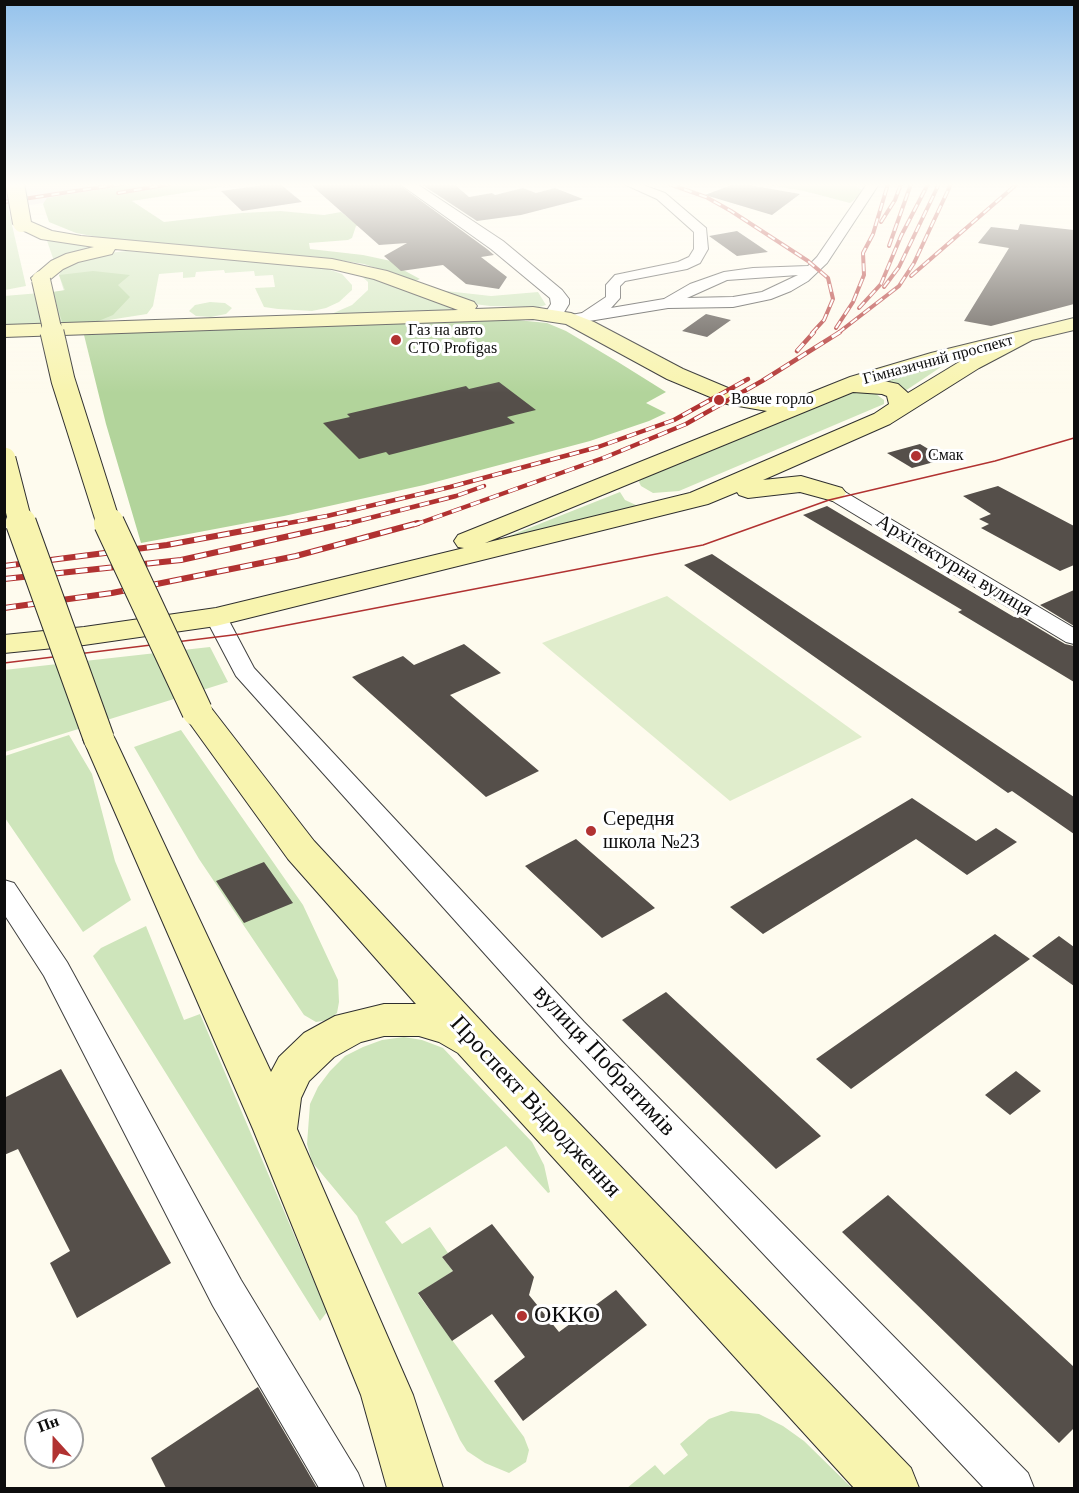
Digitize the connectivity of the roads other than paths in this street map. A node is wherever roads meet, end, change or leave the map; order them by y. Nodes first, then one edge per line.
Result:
1 (32, 254) edge
2 (93, 254) edge
3 (210, 254) edge
4 (507, 254) edge
5 (698, 254) edge
6 (826, 254) edge
7 (332, 264) junction
8 (36, 265) junction
9 (810, 270) junction
10 (668, 303) junction
11 (494, 313) junction
12 (562, 317) junction
13 (298, 320) junction
14 (1074, 324) edge
15 (4, 331) edge
16 (1025, 336) junction
17 (612, 339) junction
18 (850, 385) junction
19 (806, 402) junction
20 (892, 413) junction
21 (735, 431) junction
22 (4, 459) edge
23 (628, 475) junction
24 (834, 475) junction
25 (687, 501) junction
26 (393, 572) junction
27 (216, 617) junction
28 (1074, 637) edge
29 (4, 644) edge
30 (4, 890) edge
31 (479, 1047) junction
32 (275, 1130) junction
33 (343, 1488) edge
34 (415, 1488) edge
35 (891, 1488) edge
36 (1013, 1488) edge

1 - 8 main road, Проспект Відродження
2 - 8 main road
3 - 7 main road
4 - 12 street
5 - 12 street
6 - 9 street
7 - 11 main road
7 - 13 main road
8 - 31 main road, Проспект Відродження, bridge
9 - 10 street
9 - 10 street
10 - 12 street
11 - 12 main road
11 - 13 main road
12 - 17 main road
13 - 15 main road
14 - 16 main road, Гімназичний проспект
16 - 18 main road, Гімназичний проспект
16 - 20 main road, Гімназичний проспект
17 - 19 main road
17 - 21 main road
18 - 19 main road, Гімназичний проспект
18 - 20 main road
19 - 21 main road
20 - 24 main road
20 - 25 main road
21 - 23 main road
22 - 32 main road, bridge
23 - 25 main road
23 - 26 main road
24 - 25 main road
24 - 28 street, Архітектурна вулиця
25 - 26 main road
26 - 27 main road
27 - 29 main road
27 - 36 street, вулиця Побратимів
30 - 33 street
31 - 32 main road
31 - 35 main road, Проспект Відродження
32 - 34 main road

